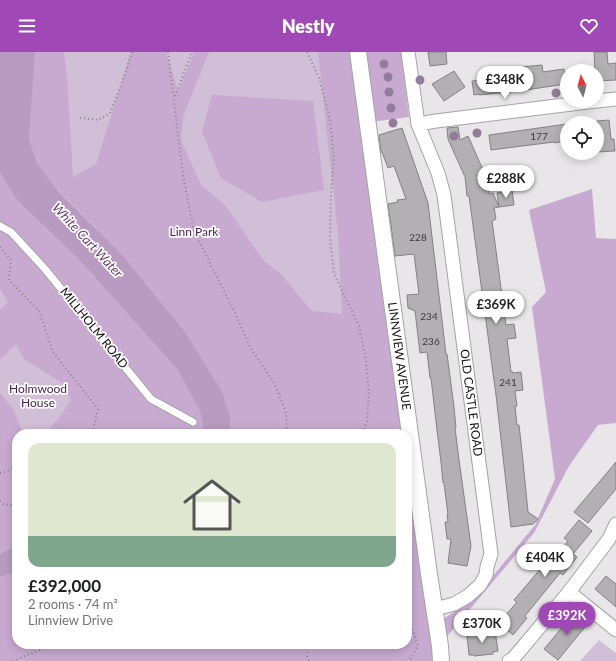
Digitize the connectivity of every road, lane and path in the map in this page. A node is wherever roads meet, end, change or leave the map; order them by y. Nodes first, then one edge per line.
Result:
1 (132, 52) edge
2 (169, 52) edge
3 (192, 52) edge
4 (308, 52) edge
5 (358, 52) edge
6 (408, 52) edge
7 (174, 97) junction
8 (616, 99) edge
9 (604, 100) edge
10 (560, 106) edge
11 (80, 118) dead end
12 (418, 124) junction
13 (0, 226) edge
14 (0, 247) edge
15 (193, 422) dead end
16 (93, 429) edge
17 (287, 429) edge
18 (364, 429) edge
19 (409, 429) edge
20 (412, 454) edge
21 (12, 469) edge
22 (0, 473) edge
23 (0, 502) edge
24 (12, 505) edge
25 (616, 524) edge
26 (569, 592) junction
27 (435, 609) junction
28 (412, 629) edge
29 (616, 630) edge
30 (42, 649) edge
31 (308, 649) edge
32 (14, 661) edge
33 (309, 661) edge
34 (409, 661) edge
35 (441, 661) edge
36 (508, 661) edge

1 - 11 path
2 - 7 path
3 - 7 path
4 - 18 path
5 - 19 street, LINNVIEW AVENUE
6 - 12 street, OLD CASTLE ROAD
7 - 17 path
8 - 9 street
10 - 12 street
12 - 27 street, OLD CASTLE ROAD
13 - 15 lane, MILLHOLM ROAD
14 - 16 path
20 - 27 street, LINNVIEW AVENUE
21 - 22 path
23 - 24 path
25 - 26 street
26 - 29 street
26 - 36 street
27 - 35 street, LINNVIEW AVENUE
28 - 34 path
30 - 32 path
31 - 33 path

